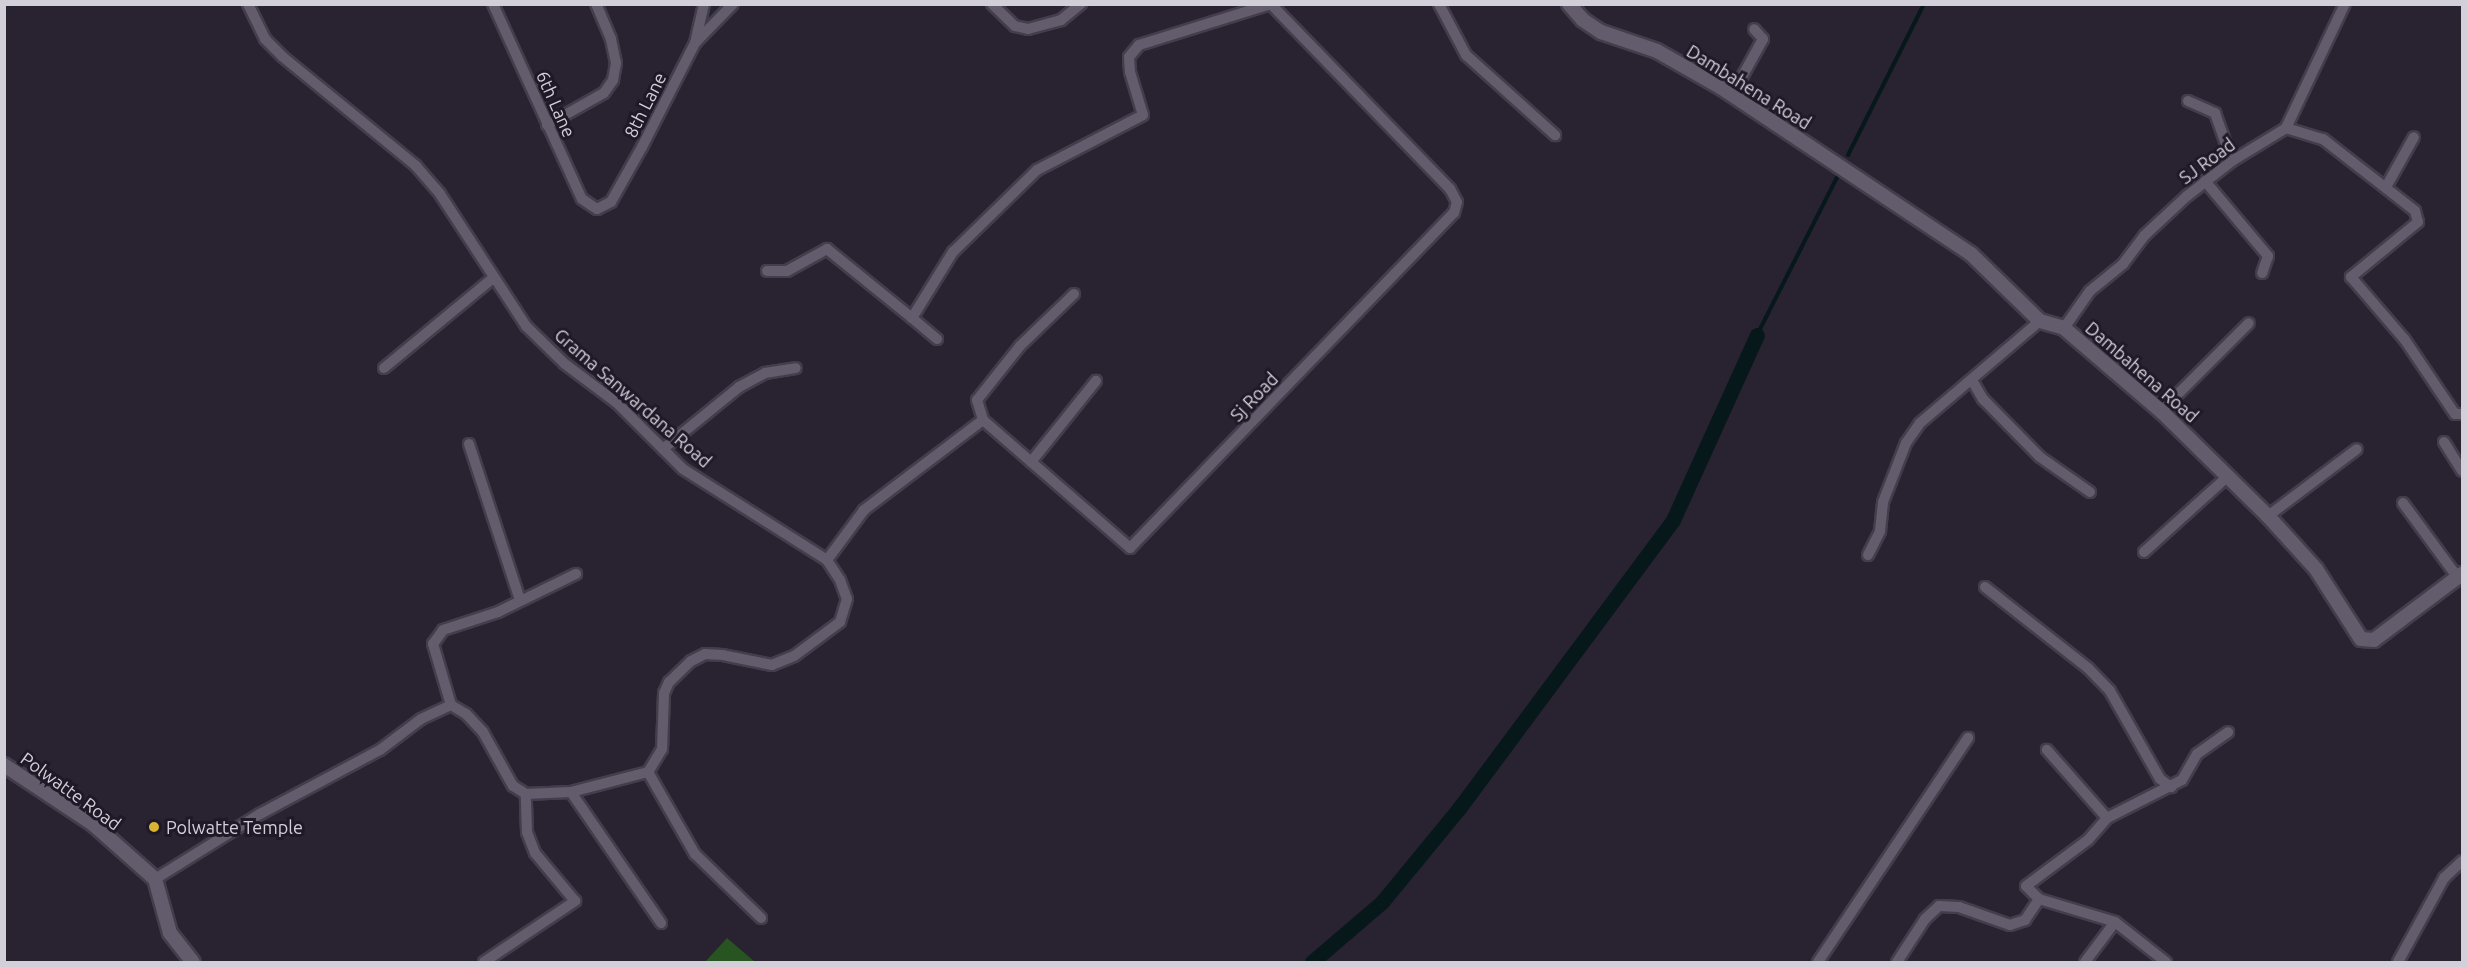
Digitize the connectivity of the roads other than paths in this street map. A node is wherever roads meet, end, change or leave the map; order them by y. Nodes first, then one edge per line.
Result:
1 (249, 4) edge
2 (493, 4) edge
3 (596, 4) edge
4 (704, 4) edge
5 (733, 4) edge
6 (992, 4) edge
7 (1081, 4) edge
8 (1271, 4) edge
9 (1439, 4) edge
10 (1569, 4) edge
11 (2345, 4) edge
12 (1754, 29) dead end
13 (695, 43) junction
14 (1732, 95) junction
15 (2188, 101) dead end
16 (547, 125) junction
17 (2286, 128) junction
18 (1555, 135) dead end
19 (2415, 137) dead end
20 (2232, 161) junction
21 (2205, 181) junction
22 (2386, 187) junction
23 (597, 209) joint
24 (767, 271) dead end
25 (2262, 273) dead end
26 (492, 279) junction
27 (1074, 294) dead end
28 (912, 318) junction
29 (2040, 321) junction
30 (2249, 323) dead end
31 (2064, 328) junction
32 (937, 339) dead end
33 (384, 368) dead end
34 (796, 368) dead end
35 (1096, 381) dead end
36 (1972, 382) junction
37 (2161, 411) junction
38 (2463, 414) edge
39 (983, 420) junction
40 (2444, 442) dead end
41 (469, 444) dead end
42 (663, 449) junction
43 (2357, 449) dead end
44 (1031, 462) junction
45 (2463, 471) edge
46 (2228, 477) junction
47 (2090, 492) dead end
48 (2403, 503) dead end
49 (2268, 516) junction
50 (2144, 552) dead end
51 (1868, 555) dead end
52 (826, 560) junction
53 (576, 574) dead end
54 (2460, 576) edge
55 (1985, 587) dead end
56 (520, 600) junction
57 (451, 705) junction
58 (2228, 732) dead end
59 (1968, 738) dead end
60 (2047, 750) dead end
61 (4, 765) edge
62 (648, 772) junction
63 (2171, 787) junction
64 (571, 792) junction
65 (526, 794) junction
66 (2107, 818) junction
67 (2463, 861) edge
68 (155, 879) junction
69 (2039, 898) junction
70 (761, 918) dead end
71 (2115, 922) junction
72 (661, 923) dead end
73 (193, 963) edge
74 (484, 963) edge
75 (1818, 963) edge
76 (1897, 963) edge
77 (2085, 963) edge
78 (2166, 963) edge
79 (2398, 963) edge

1 - 26 street, Grama Sanwardana Road
2 - 16 street, 6th Lane
3 - 16 street
4 - 13 street, 8th Lane
5 - 13 street
6 - 7 street
8 - 28 street, Sj Road
8 - 44 street, Sj Road
9 - 18 street
10 - 14 street, Dambahena Road
11 - 17 street
12 - 14 street
13 - 23 street, 8th Lane
14 - 29 street, Dambahena Road
15 - 20 street
16 - 23 street, 6th Lane
17 - 20 street, SJ Road
17 - 22 street
19 - 22 street
20 - 21 street, SJ Road
21 - 25 street
21 - 31 street, SJ Road
22 - 38 street
24 - 28 street
26 - 33 street
26 - 42 street, Grama Sanwardana Road
27 - 39 street
28 - 32 street
29 - 31 street, Dambahena Road
29 - 36 street
30 - 37 street
31 - 37 street, Dambahena Road
34 - 42 street
35 - 44 street
36 - 47 street
36 - 51 street
37 - 46 street, Dambahena Road
39 - 44 street, Sj Road
39 - 52 street
40 - 45 street
41 - 56 street
42 - 52 street, Grama Sanwardana Road
43 - 49 street
46 - 49 street, Dambahena Road
46 - 50 street
48 - 54 street
49 - 54 street, Dambahena Road
52 - 62 street, Grama Sanwardana Road
53 - 56 street
55 - 63 street
56 - 57 street
57 - 65 street
57 - 68 street
58 - 63 street
59 - 75 street
60 - 66 street
61 - 68 street, Polwatte Road
62 - 64 street
62 - 70 street
63 - 66 street
64 - 65 street
64 - 72 street
65 - 74 street
66 - 69 street
67 - 79 street
68 - 73 street
69 - 71 street
69 - 76 street
71 - 77 street
71 - 78 street

